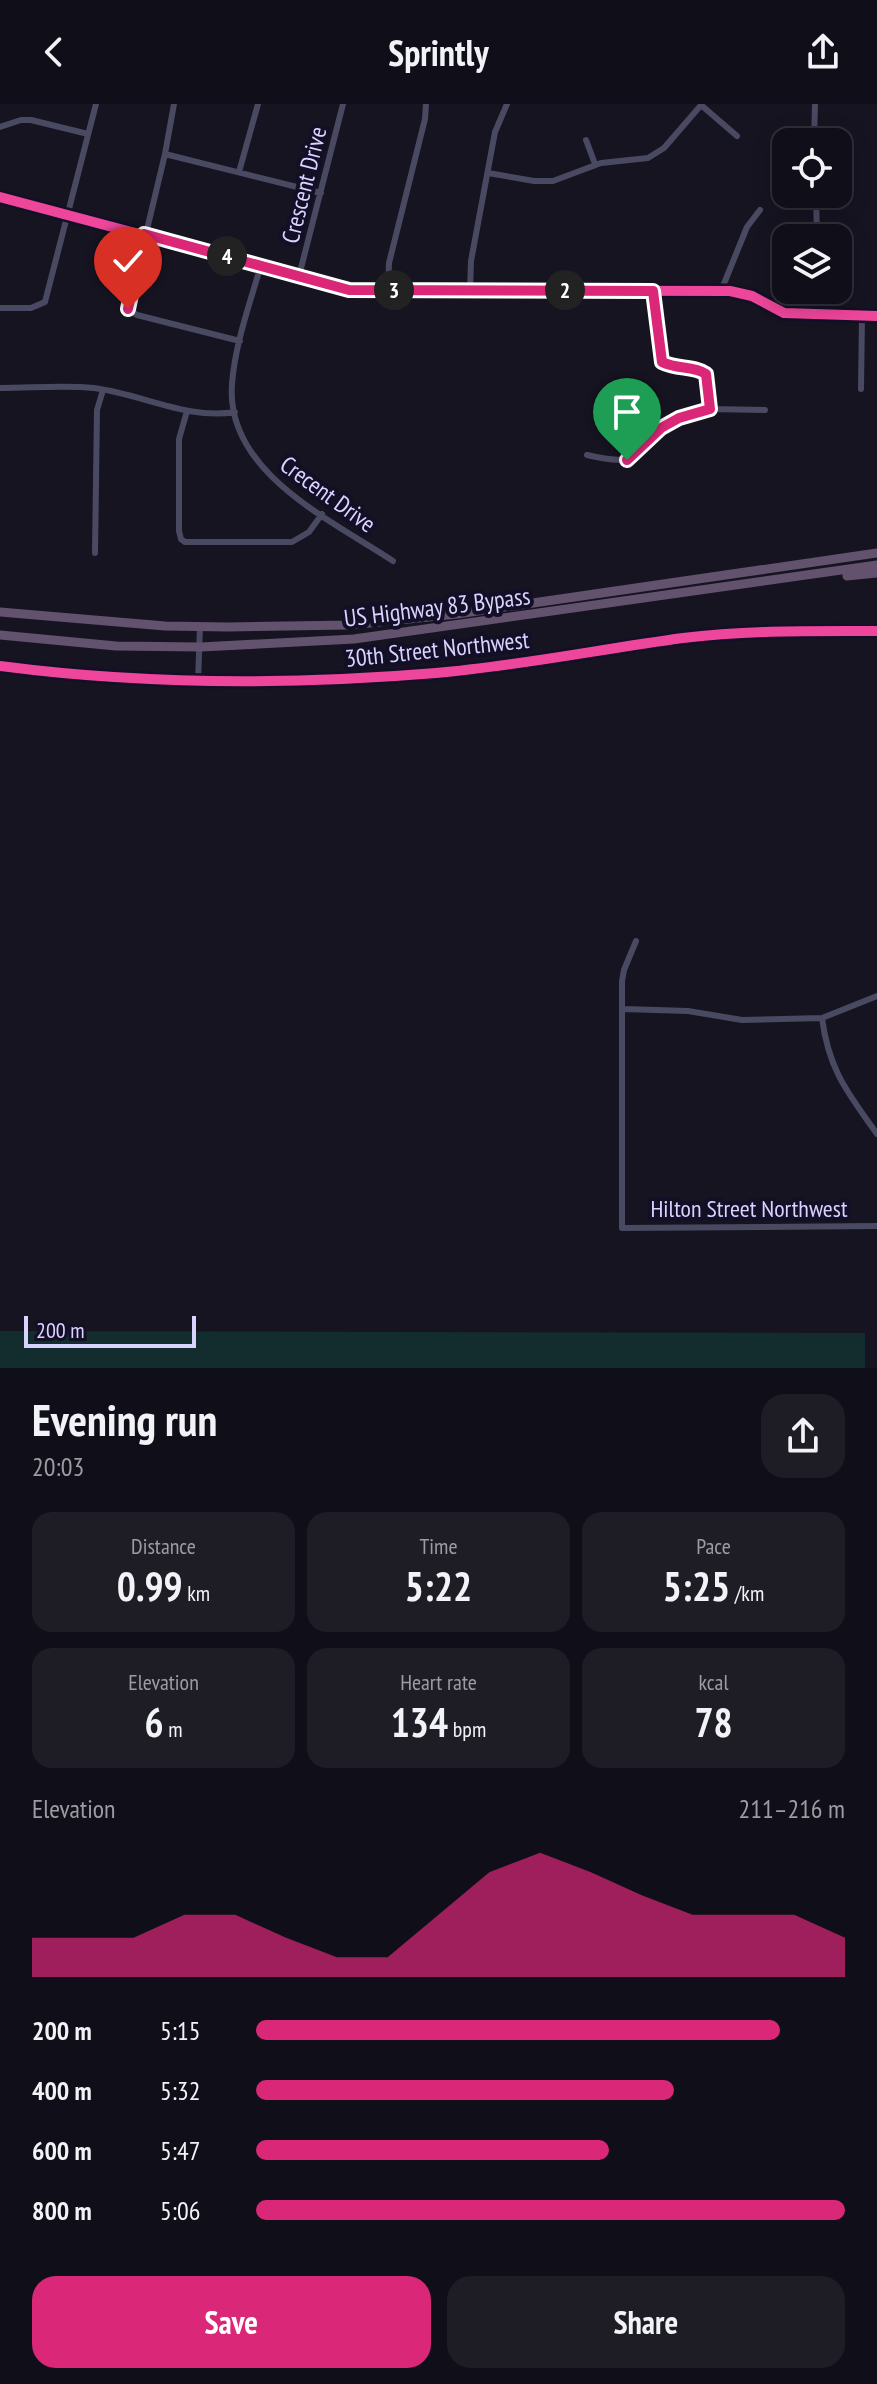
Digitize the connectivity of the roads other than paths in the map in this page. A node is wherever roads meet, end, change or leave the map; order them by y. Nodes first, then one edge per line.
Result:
1 (96, 104) edge
2 (174, 104) edge
3 (258, 104) edge
4 (343, 104) edge
5 (426, 104) edge
6 (507, 104) edge
7 (702, 104) edge
8 (815, 104) edge
9 (0, 127) edge
10 (814, 128) edge
11 (88, 134) junction
12 (737, 136) dead end
13 (586, 140) dead end
14 (165, 154) junction
15 (595, 164) junction
16 (239, 172) junction
17 (488, 173) junction
18 (321, 193) junction
19 (0, 197) edge
20 (760, 210) dead end
21 (68, 214) junction
22 (144, 234) junction
23 (261, 265) junction
24 (299, 276) junction
25 (388, 290) junction
26 (470, 290) junction
27 (653, 291) junction
28 (721, 291) junction
29 (0, 308) edge
30 (862, 316) junction
31 (877, 316) edge
32 (240, 341) junction
33 (0, 388) edge
34 (861, 389) dead end
35 (103, 390) junction
36 (710, 409) junction
37 (765, 410) dead end
38 (187, 411) junction
39 (235, 412) junction
40 (587, 455) dead end
41 (322, 514) junction
42 (877, 550) edge
43 (95, 553) dead end
44 (393, 561) dead end
45 (877, 565) edge
46 (877, 573) edge
47 (807, 576) junction
48 (0, 612) edge
49 (200, 626) junction
50 (877, 631) edge
51 (0, 635) edge
52 (201, 647) junction
53 (0, 666) edge
54 (198, 681) junction
55 (636, 941) dead end
56 (877, 996) edge
57 (623, 1009) junction
58 (822, 1018) junction
59 (877, 1134) edge
60 (877, 1226) edge

1 - 11 street
2 - 14 street
3 - 16 street
4 - 18 street, Crescent Drive
5 - 25 street
6 - 17 street
7 - 12 street
7 - 15 street
8 - 10 street
9 - 11 street
11 - 21 street
13 - 15 street
14 - 16 street
14 - 22 street
15 - 17 street
16 - 18 street
17 - 26 street
18 - 24 street, Crescent Drive
19 - 21 street
20 - 28 street
21 - 22 street
21 - 29 street
22 - 23 street
22 - 32 street
23 - 24 street
23 - 32 street, Crecent Drive
24 - 25 street
25 - 26 street
26 - 27 street
27 - 28 street
27 - 36 street
28 - 30 street
30 - 31 street
30 - 34 street
32 - 39 street, Crecent Drive
33 - 35 street
35 - 38 street
35 - 43 street
36 - 37 street
36 - 40 street
38 - 39 street
38 - 41 street
39 - 41 street, Crecent Drive
41 - 44 street, Crecent Drive
42 - 49 highway, US Highway 83 Bypass
45 - 47 highway, US Highway 83 Bypass
46 - 47 highway
47 - 52 highway, US Highway 83 Bypass
48 - 49 highway, US Highway 83 Bypass
49 - 52 street
50 - 54 street, 30th Street Northwest
51 - 52 highway, US Highway 83 Bypass
52 - 54 street
53 - 54 street, 30th Street Northwest
55 - 57 street
56 - 58 street
57 - 58 street
57 - 60 street, Hilton Street Northwest
58 - 59 street

